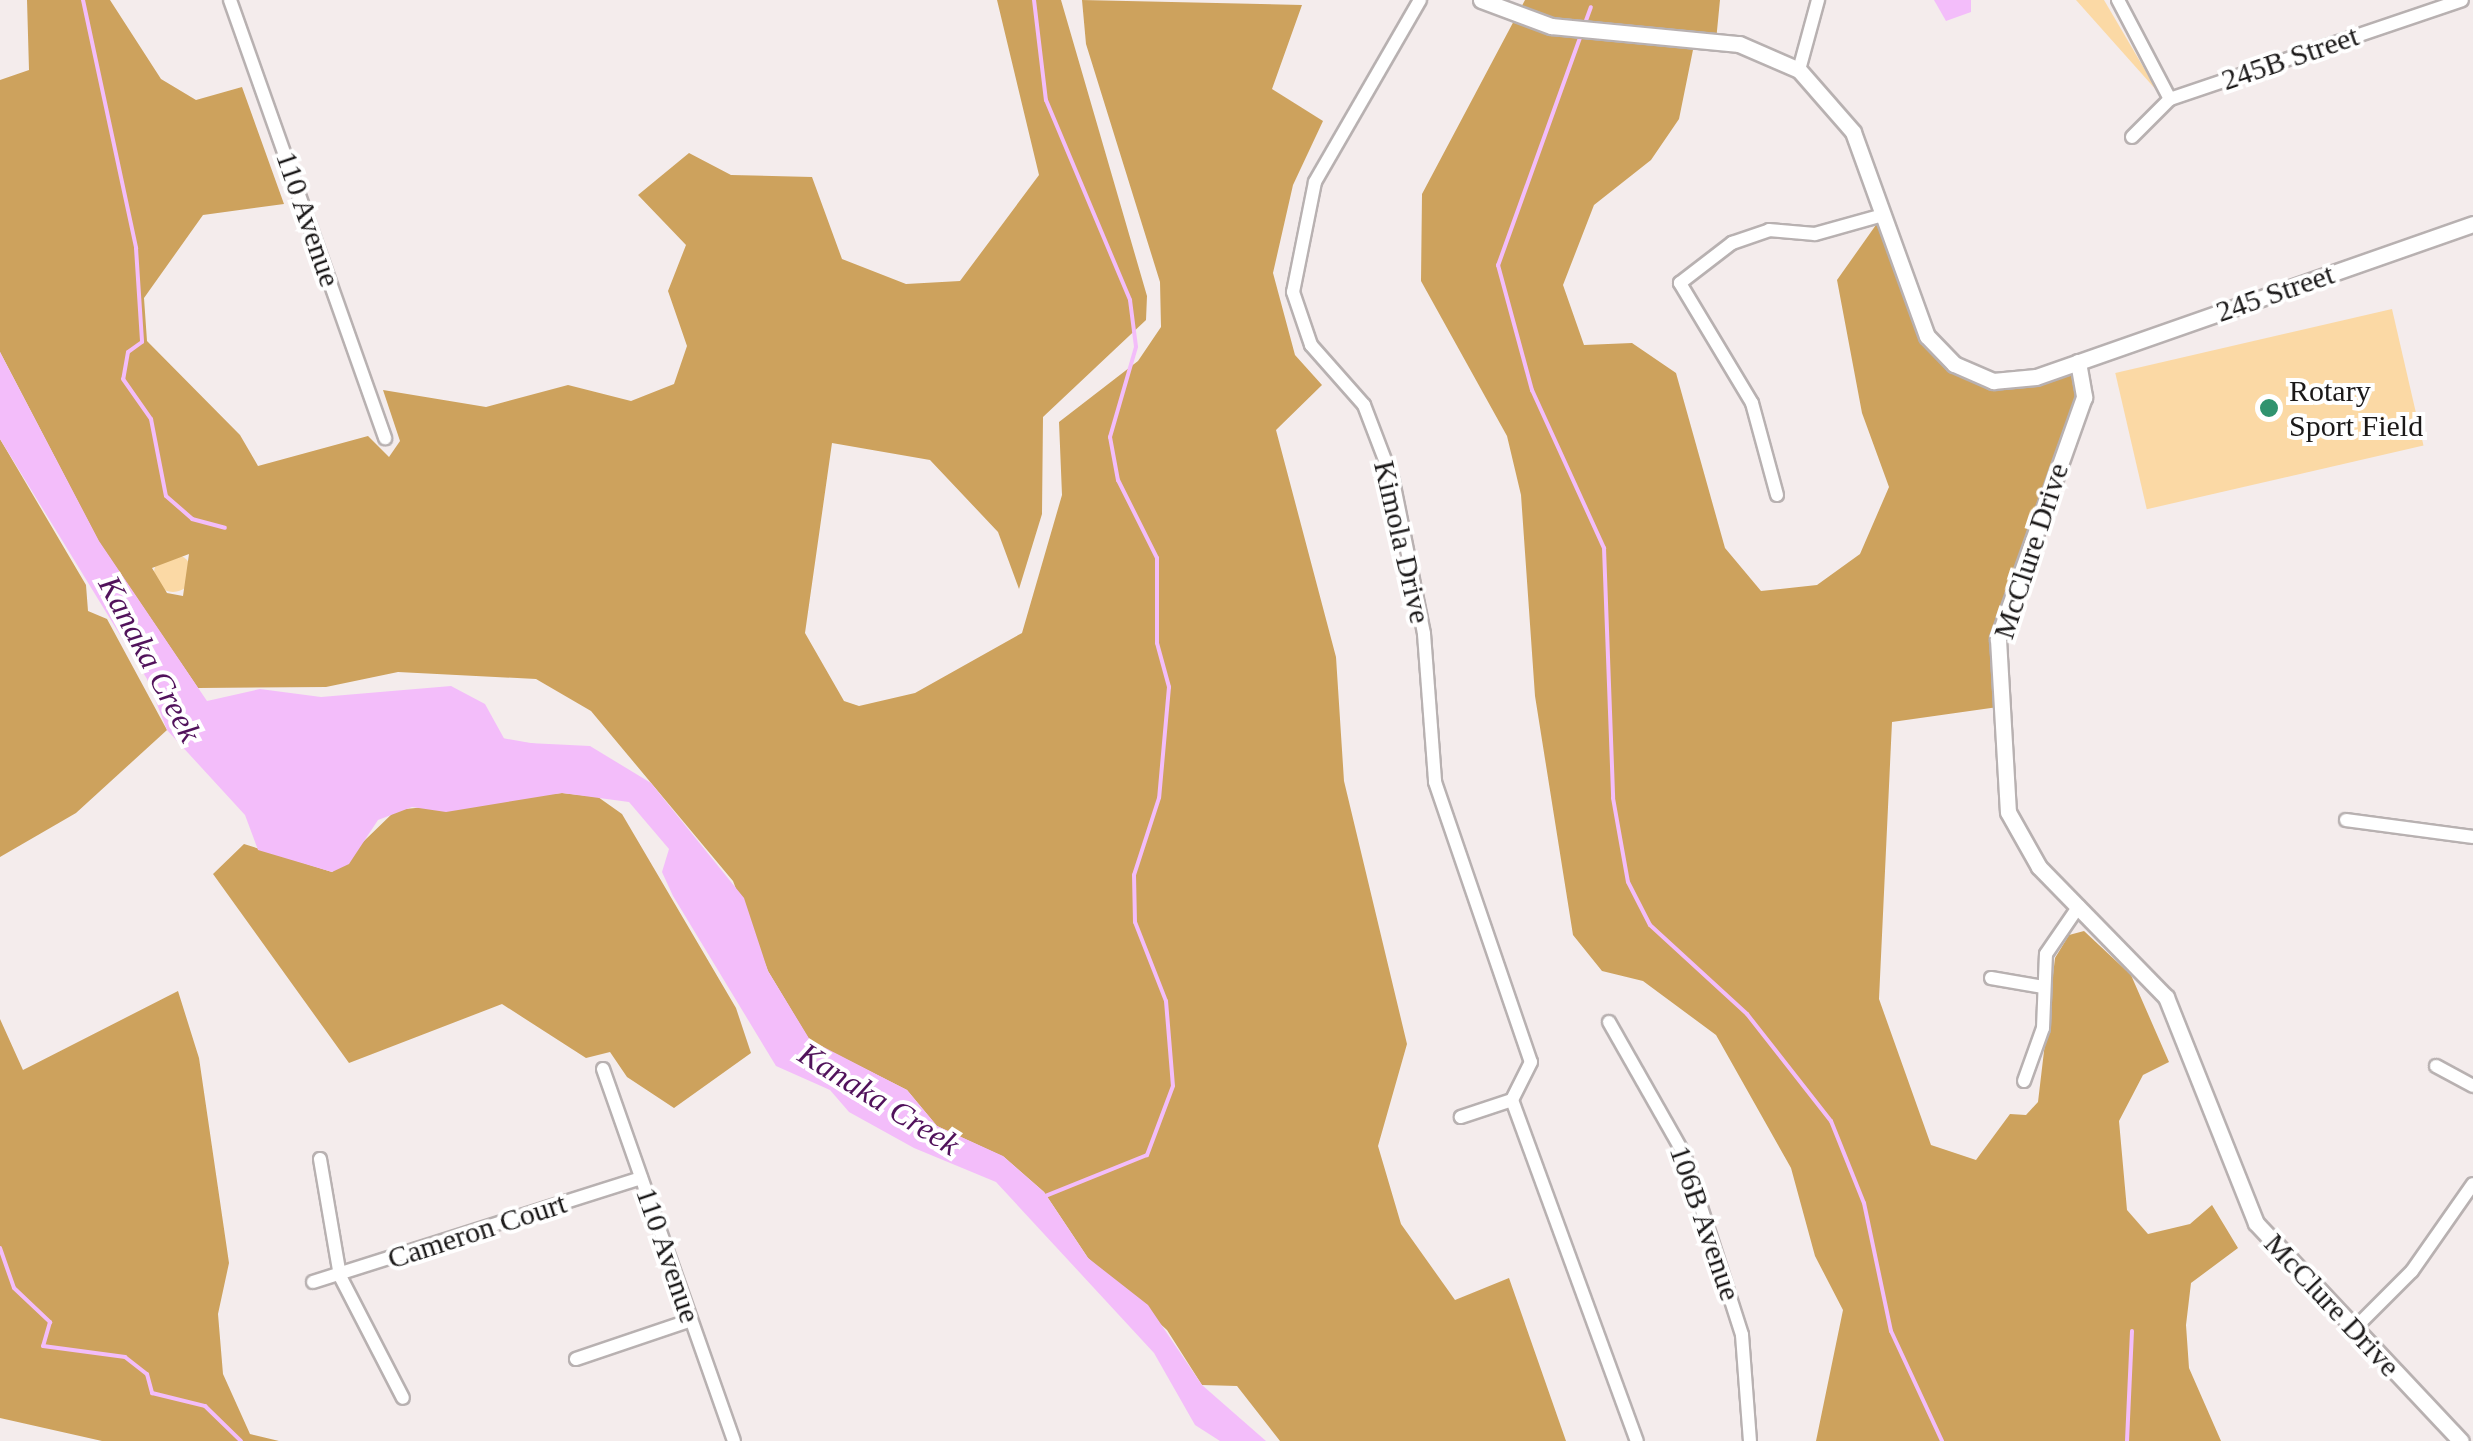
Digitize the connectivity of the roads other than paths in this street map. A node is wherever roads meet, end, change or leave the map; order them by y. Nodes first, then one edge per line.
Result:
1 (230, 0) edge
2 (1420, 0) edge
3 (1482, 0) edge
4 (1818, 0) edge
5 (2118, 0) edge
6 (2462, 0) edge
7 (1799, 70) junction
8 (2170, 99) junction
9 (2132, 137) dead end
10 (1883, 215) junction
11 (2473, 224) edge
12 (2078, 362) junction
13 (386, 438) dead end
14 (1777, 495) dead end
15 (2346, 820) dead end
16 (2473, 837) edge
17 (2079, 906) junction
18 (1991, 978) dead end
19 (2043, 988) junction
20 (1609, 1022) dead end
21 (2436, 1066) dead end
22 (604, 1069) dead end
23 (2024, 1080) dead end
24 (2473, 1086) edge
25 (1512, 1100) junction
26 (1460, 1117) dead end
27 (320, 1159) dead end
28 (641, 1178) junction
29 (2473, 1184) edge
30 (340, 1276) junction
31 (313, 1282) dead end
32 (691, 1320) junction
33 (2354, 1329) junction
34 (576, 1359) dead end
35 (403, 1398) dead end
36 (734, 1441) edge
37 (1637, 1441) edge
38 (1750, 1441) edge
39 (2461, 1441) edge

1 - 13 street, 110 Avenue
2 - 25 street, Kimola Drive
3 - 7 street
4 - 7 street
5 - 8 street
6 - 8 street, 245B Street
7 - 10 street
8 - 9 street, 245B Street
10 - 12 street
10 - 14 street
11 - 12 street, 245 Street
12 - 17 street, McClure Drive
15 - 16 street
17 - 19 street
17 - 33 street, McClure Drive
18 - 19 street
19 - 23 street
20 - 38 street, 106B Avenue
21 - 24 street
22 - 28 street, 110 Avenue
25 - 26 street
25 - 37 street
27 - 30 street
28 - 30 street, Cameron Court
28 - 32 street, 110 Avenue
29 - 33 street
30 - 31 street, Cameron Court
30 - 35 street
32 - 34 street
32 - 36 street, 110 Avenue
33 - 39 street, McClure Drive

